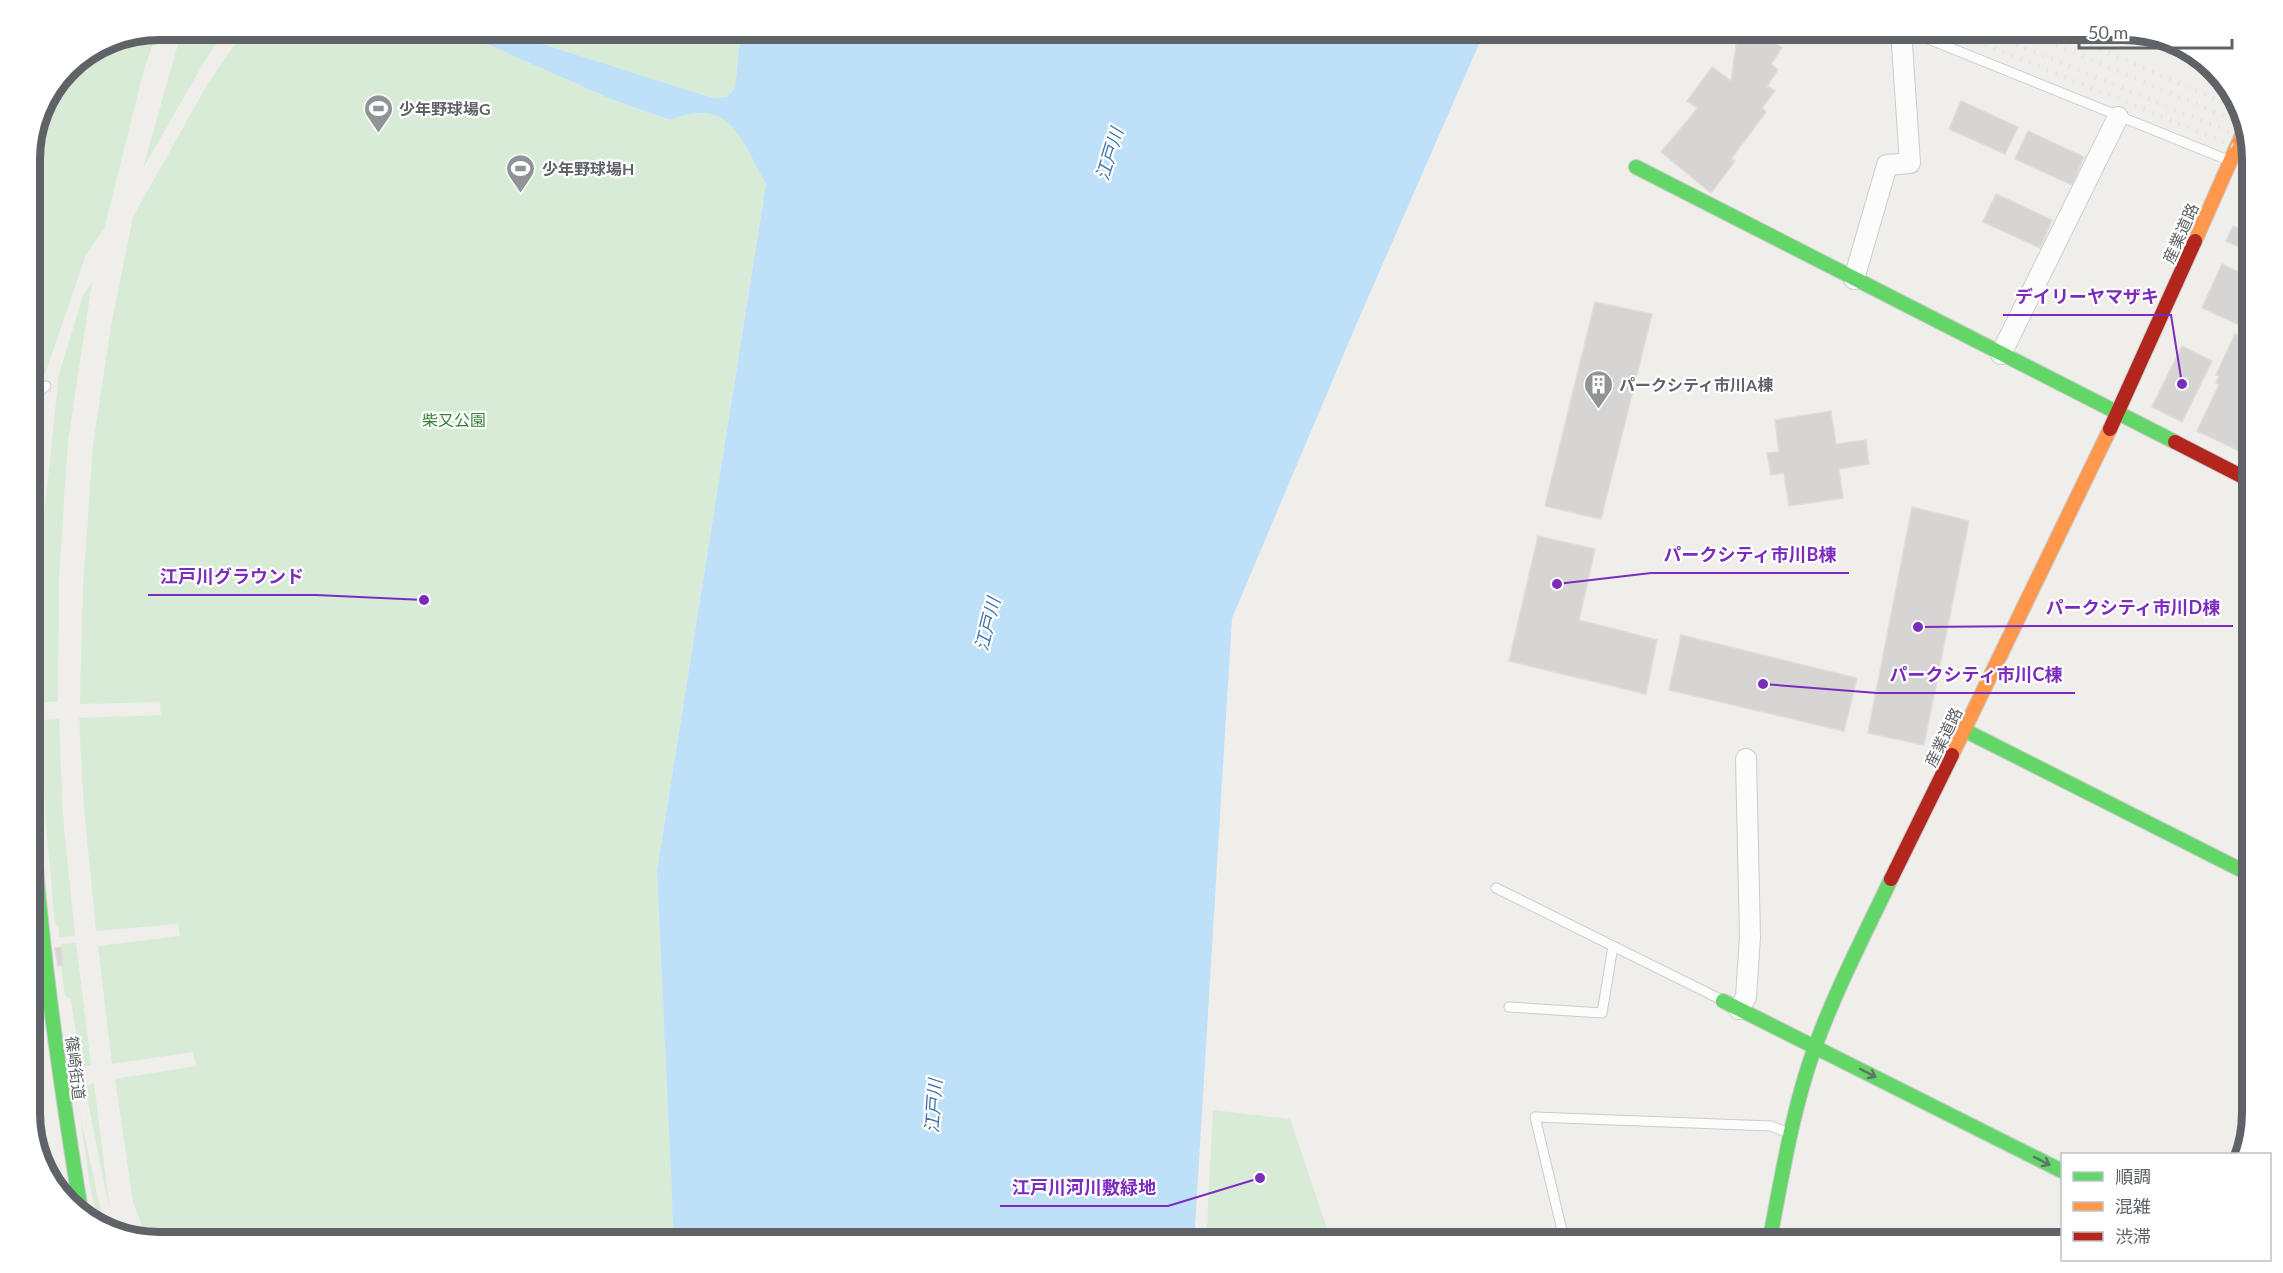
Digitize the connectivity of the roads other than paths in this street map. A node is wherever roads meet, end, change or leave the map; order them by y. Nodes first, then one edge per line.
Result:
1 (1902, 40) edge
2 (1930, 40) edge
3 (2118, 117) junction
4 (2240, 138) edge
5 (2230, 161) junction
6 (1636, 167) dead end
7 (1854, 279) junction
8 (2001, 354) junction
9 (46, 386) dead end
10 (41, 390) edge
11 (2118, 413) junction
12 (2242, 476) edge
13 (1965, 730) junction
14 (1746, 759) dead end
15 (2242, 870) edge
16 (1496, 888) dead end
17 (41, 914) edge
18 (1613, 946) junction
19 (1731, 1005) junction
20 (1509, 1007) dead end
21 (1815, 1047) junction
22 (1790, 1133) junction
23 (2061, 1171) edge
24 (80, 1202) edge
25 (1562, 1232) edge
26 (1771, 1232) edge

1 - 7 street
2 - 3 lane
3 - 5 lane
3 - 8 street
4 - 5 main road, 産業道路
5 - 11 main road, 産業道路
6 - 7 main road
7 - 8 main road
8 - 11 main road
9 - 10 lane
11 - 12 main road
11 - 13 main road, 産業道路
13 - 15 main road
13 - 21 main road, 産業道路
14 - 19 street
16 - 18 lane
17 - 24 main road, 篠崎街道
18 - 19 lane
18 - 20 lane
19 - 21 main road
21 - 22 main road, 産業道路
21 -> 23 main road
22 - 25 lane
22 - 26 main road, 産業道路

